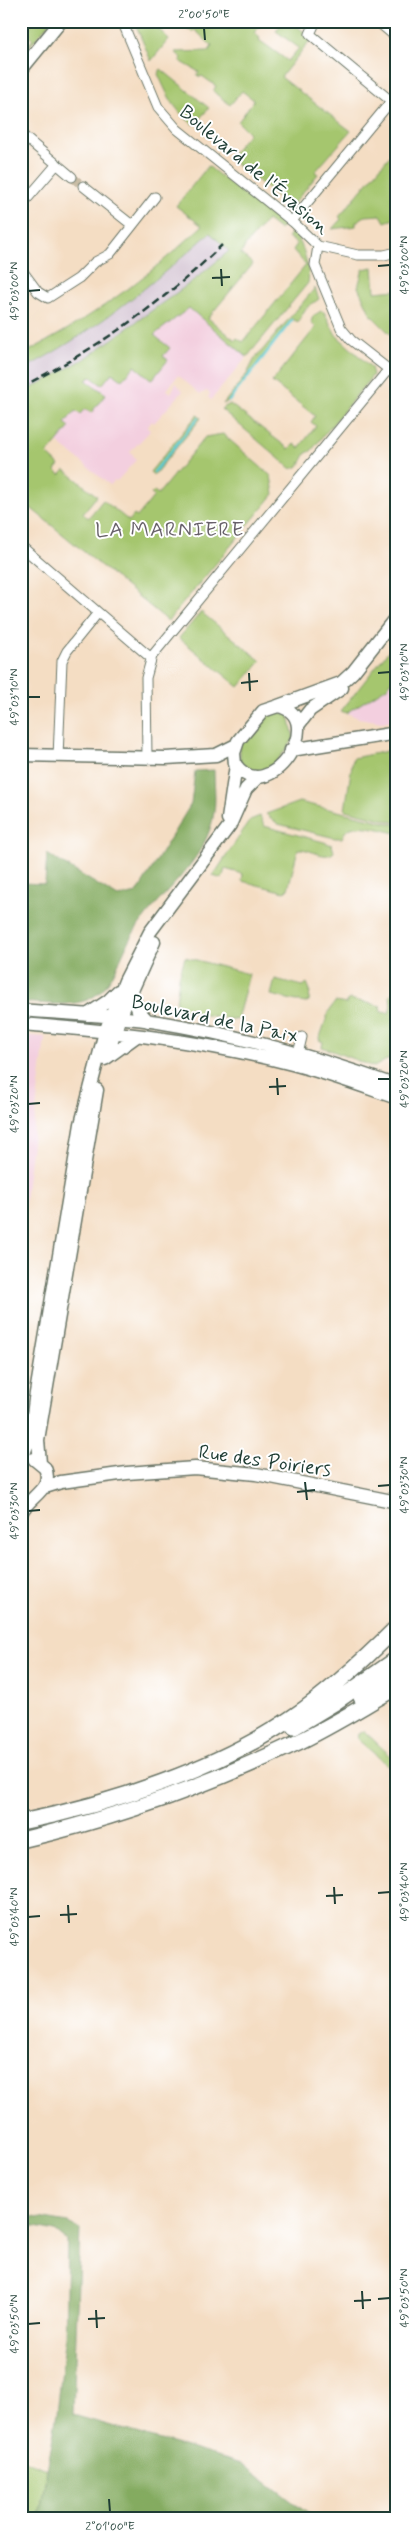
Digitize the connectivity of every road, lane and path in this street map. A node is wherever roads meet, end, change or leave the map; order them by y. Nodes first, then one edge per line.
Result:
1 (61, 21) edge
2 (122, 21) edge
3 (316, 21) edge
4 (377, 21) edge
5 (397, 38) edge
6 (21, 70) edge
7 (394, 98) edge
8 (21, 134) edge
9 (57, 164) junction
10 (72, 176) tunnel mouth
11 (83, 186) tunnel mouth
12 (156, 197) dead end
13 (21, 206) edge
14 (291, 220) junction
15 (132, 225) junction
16 (318, 246) junction
17 (397, 252) edge
18 (21, 269) edge
19 (388, 370) junction
20 (397, 376) edge
21 (21, 546) edge
22 (97, 614) junction
23 (397, 616) edge
24 (151, 658) junction
25 (352, 674) junction
26 (278, 706) junction
27 (299, 728) junction
28 (397, 733) edge
29 (236, 745) junction
30 (318, 745) junction
31 (292, 750) junction
32 (21, 755) edge
33 (216, 755) junction
34 (58, 757) junction
35 (147, 758) junction
36 (236, 764) junction
37 (257, 778) junction
38 (223, 835) junction
39 (128, 987) junction
40 (21, 1010) edge
41 (88, 1015) junction
42 (153, 1022) junction
43 (21, 1024) edge
44 (112, 1025) junction
45 (69, 1028) junction
46 (85, 1029) junction
47 (137, 1036) junction
48 (302, 1037) dead end
49 (298, 1054) junction
50 (101, 1056) junction
51 (397, 1086) edge
52 (397, 1098) edge
53 (21, 1460) edge
54 (42, 1465) junction
55 (127, 1473) junction
56 (45, 1487) junction
57 (28, 1495) edge
58 (397, 1502) edge
59 (21, 1513) edge
60 (397, 1628) edge
61 (397, 1658) edge
62 (397, 1673) edge
63 (397, 1687) edge
64 (237, 1770) junction
65 (21, 1822) edge
66 (21, 1828) edge
67 (21, 1840) edge

1 - 6 main road
2 - 14 street, Boulevard de l'Évasion
3 - 7 street
4 - 5 street
7 - 14 street
8 - 9 street
9 - 10 street
9 - 13 street
11 - 15 street
12 - 15 street
14 - 16 street, Boulevard de l'Évasion
15 - 18 street
16 - 17 street, Boulevard de l'Évasion
16 - 19 street
19 - 20 street
19 - 24 street
21 - 22 street
22 - 24 street
22 - 34 street
23 - 25 main road
24 - 35 street
25 - 26 main road
25 - 27 main road
26 - 27 main road
26 - 29 main road
27 - 30 main road
27 - 31 main road
28 - 30 main road
29 - 33 main road
29 - 36 main road
30 - 31 main road
31 - 37 main road
32 - 34 main road
33 - 35 main road
33 - 36 main road
34 - 35 main road
36 - 37 main road
36 - 38 main road
37 - 38 main road
38 - 39 main road
39 - 41 main road
39 - 42 main road
39 - 44 main road
40 - 41 main road, Boulevard de la Paix
41 - 44 main road, Boulevard de la Paix
42 - 44 main road, Boulevard de la Paix
42 - 49 main road, Boulevard de la Paix
43 - 45 main road, Boulevard de la Paix
44 - 45 main road
44 - 46 main road, Boulevard de la Paix
44 - 47 main road
44 - 50 main road
45 - 46 main road, Boulevard de la Paix
46 - 50 main road
47 - 50 main road
47 - 52 main road
48 - 49 street
49 - 51 main road, Boulevard de la Paix
50 - 53 main road
50 - 54 main road
53 - 54 main road
54 - 55 main road
54 - 56 main road
55 - 56 main road
55 - 58 main road, Rue des Poiriers
56 - 57 main road
57 - 59 main road
60 - 65 highway
61 - 66 highway
62 - 64 highway
63 - 64 highway
64 - 67 highway

